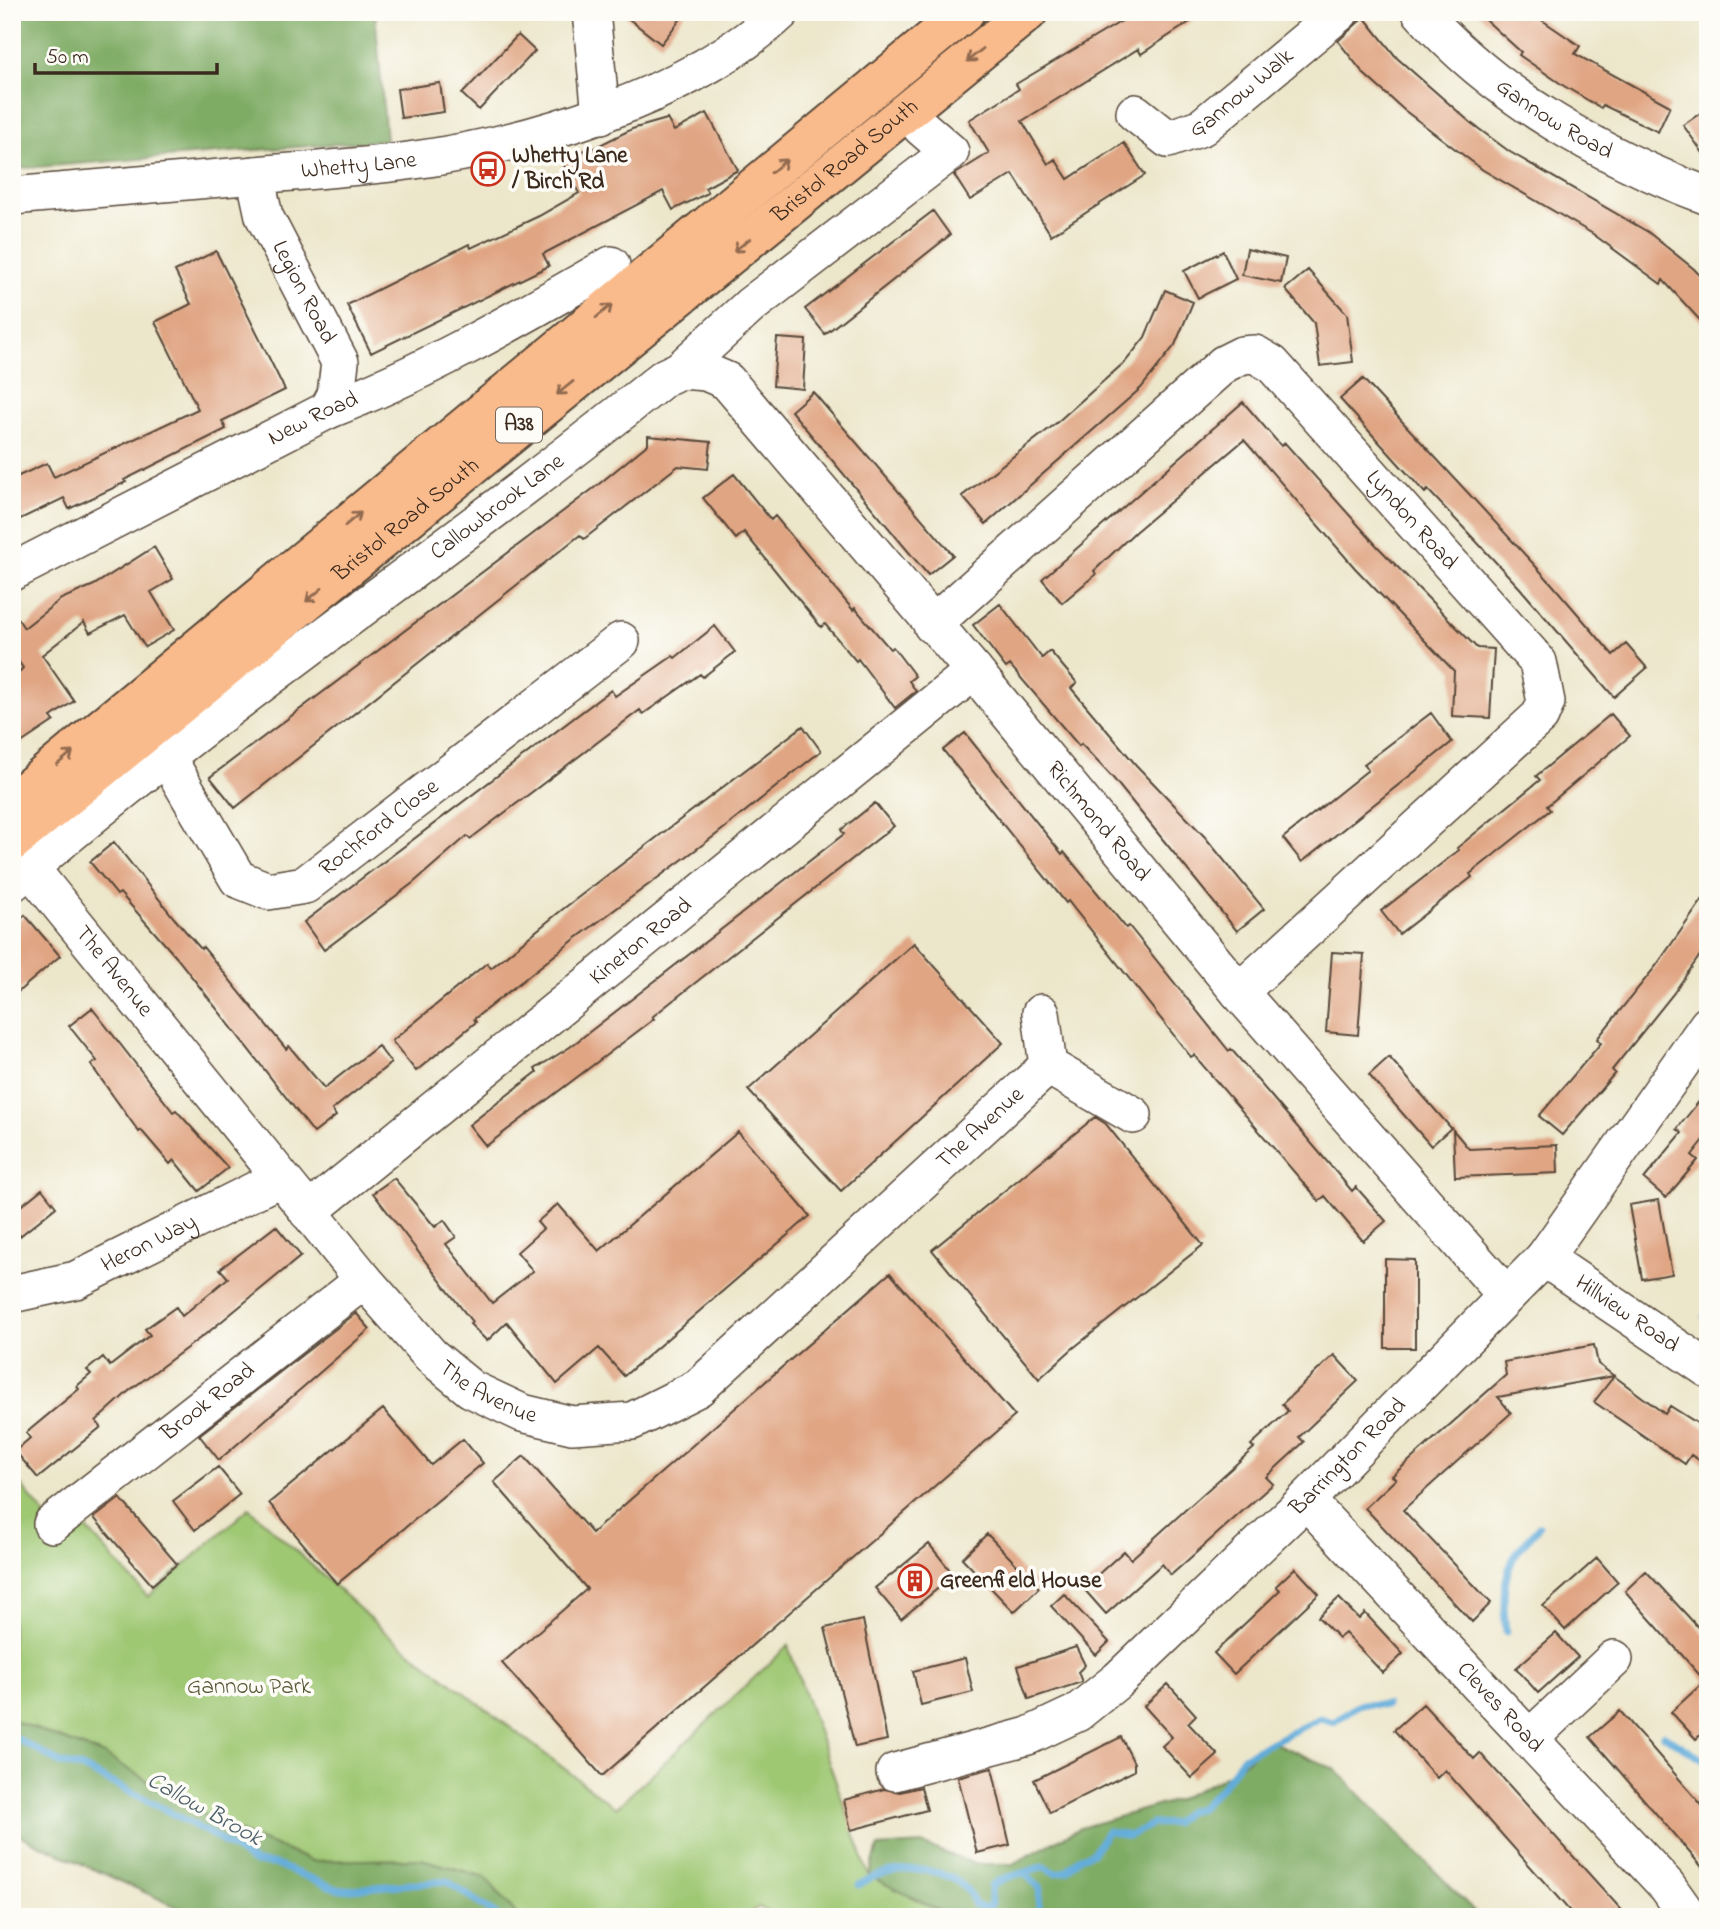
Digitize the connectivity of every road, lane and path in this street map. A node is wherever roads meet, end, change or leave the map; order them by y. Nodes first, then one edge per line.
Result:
1 (591, 12) edge
2 (781, 12) edge
3 (965, 12) edge
4 (1028, 12) edge
5 (1340, 12) edge
6 (1421, 12) edge
7 (1135, 113) dead end
8 (601, 115) junction
9 (921, 127) dead end
10 (255, 175) junction
11 (12, 195) edge
12 (1708, 196) edge
13 (611, 265) dead end
14 (681, 370) junction
15 (328, 410) junction
16 (12, 572) edge
17 (932, 625) junction
18 (621, 641) dead end
19 (974, 671) junction
20 (166, 756) junction
21 (12, 802) edge
22 (18, 864) edge
23 (1239, 992) junction
24 (1041, 1013) dead end
25 (1708, 1025) edge
26 (1048, 1066) junction
27 (1133, 1115) dead end
28 (280, 1178) junction
29 (308, 1212) junction
30 (1544, 1258) junction
31 (364, 1280) junction
32 (12, 1294) edge
33 (1506, 1295) junction
34 (1708, 1369) edge
35 (1306, 1500) junction
36 (52, 1524) dead end
37 (1614, 1659) dead end
38 (1529, 1739) junction
39 (895, 1772) dead end
40 (1689, 1917) edge

1 - 8 street
2 - 8 street, Whetty Lane
21 -> 3 highway, Bristol Road South / A38
4 -> 22 highway, Bristol Road South / A38
5 - 7 street, Gannow Walk
6 - 12 street, Gannow Road
8 - 10 street, Whetty Lane
9 - 14 street, Callowbrook Lane
10 - 11 street, Whetty Lane
10 - 15 street, Legion Road
13 - 15 street, New Road
14 - 17 street, Richmond Road
14 - 20 street, Callowbrook Lane
15 - 16 street, New Road
17 - 19 street, Richmond Road
17 - 23 street, Lyndon Road
18 - 20 street, Rochford Close
19 - 23 street, Richmond Road
19 - 29 street, Kineton Road
20 - 22 street, Callowbrook Lane
22 - 28 street, The Avenue
23 - 33 street, Richmond Road
24 - 26 street
25 - 30 street, Barrington Road
26 - 27 street
26 - 31 street, The Avenue
28 - 29 street, The Avenue
28 - 32 street, Heron Way
29 - 31 street, The Avenue
30 - 33 street, Barrington Road
30 - 34 street, Hillview Road
31 - 36 street, Brook Road
33 - 35 street, Barrington Road
35 - 38 street, Cleves Road
35 - 39 street, Barrington Road
37 - 38 street
38 - 40 street, Cleves Road

